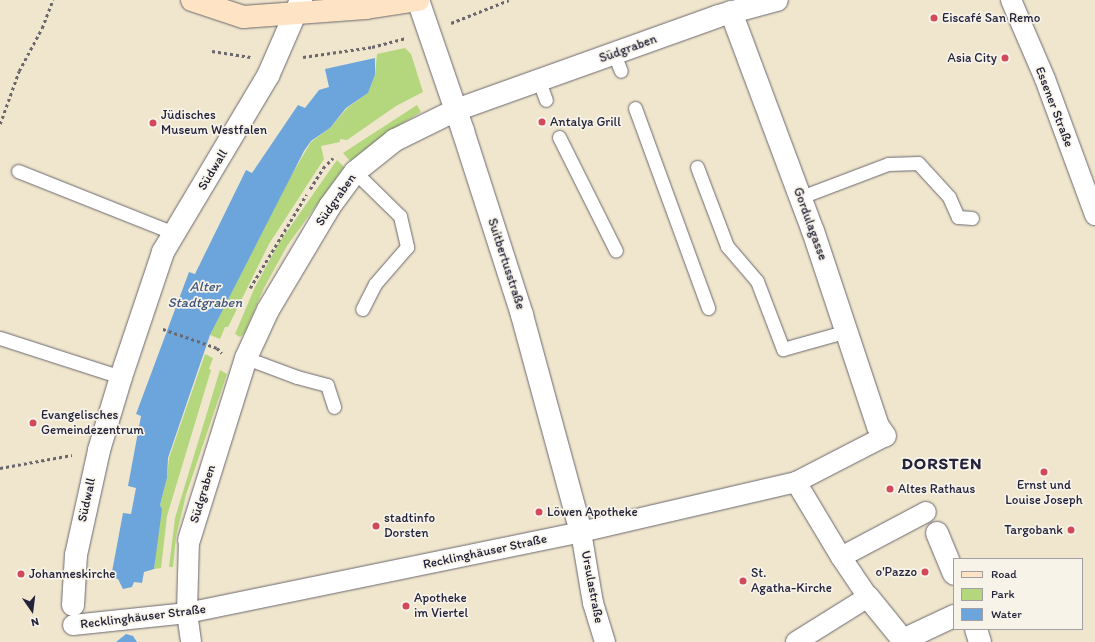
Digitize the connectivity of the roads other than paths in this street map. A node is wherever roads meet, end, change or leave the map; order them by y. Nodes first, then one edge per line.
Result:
1 (192, 0) edge
2 (277, 0) edge
3 (418, 0) edge
4 (777, 0) edge
5 (1011, 0) edge
6 (299, 7) edge
7 (731, 12) junction
8 (635, 108) dead end
9 (456, 110) junction
10 (559, 136) dead end
11 (697, 167) dead end
12 (18, 171) dead end
13 (355, 172) junction
14 (801, 197) junction
15 (1095, 215) edge
16 (972, 218) dead end
17 (174, 233) junction
18 (616, 251) dead end
19 (708, 308) dead end
20 (362, 309) dead end
21 (847, 331) junction
22 (0, 338) edge
23 (246, 358) junction
24 (120, 377) junction
25 (334, 407) dead end
26 (885, 436) joint
27 (796, 482) junction
28 (926, 512) dead end
29 (581, 532) junction
30 (937, 533) dead end
31 (189, 540) joint
32 (841, 557) junction
33 (953, 572) edge
34 (868, 597) junction
35 (187, 613) junction
36 (953, 616) edge
37 (74, 624) edge
38 (976, 630) edge
39 (191, 642) edge
40 (605, 642) edge
41 (796, 642) edge
42 (980, 642) edge

1 - 6 main road
2 - 6 main road
3 - 6 main road
3 - 9 street, Suitbertusstraße
4 - 7 street, Südgraben
5 - 15 street, Essener Straße
6 - 17 street, Südwall
7 - 9 street, Südgraben
7 - 14 street, Gordulagasse
8 - 19 lane
9 - 13 street, Südgraben
9 - 29 street, Suitbertusstraße
10 - 18 lane
11 - 21 lane
12 - 17 lane
13 - 20 lane
13 - 23 street, Südgraben
14 - 16 lane
14 - 21 street, Gordulagasse
17 - 24 street, Südwall
21 - 26 street, Gordulagasse
22 - 24 lane
23 - 25 lane
23 - 31 street, Südgraben
24 - 37 street, Südwall
26 - 27 street, Recklinghäuser Straße
27 - 29 street, Recklinghäuser Straße
27 - 32 street
28 - 32 street
29 - 35 street, Recklinghäuser Straße
29 - 40 street, Ursulastraße
30 - 33 street
31 - 35 street, Südgraben
32 - 34 street
34 - 36 street
34 - 41 street
35 - 37 street, Recklinghäuser Straße
35 - 39 street, Südgraben
38 - 42 street

